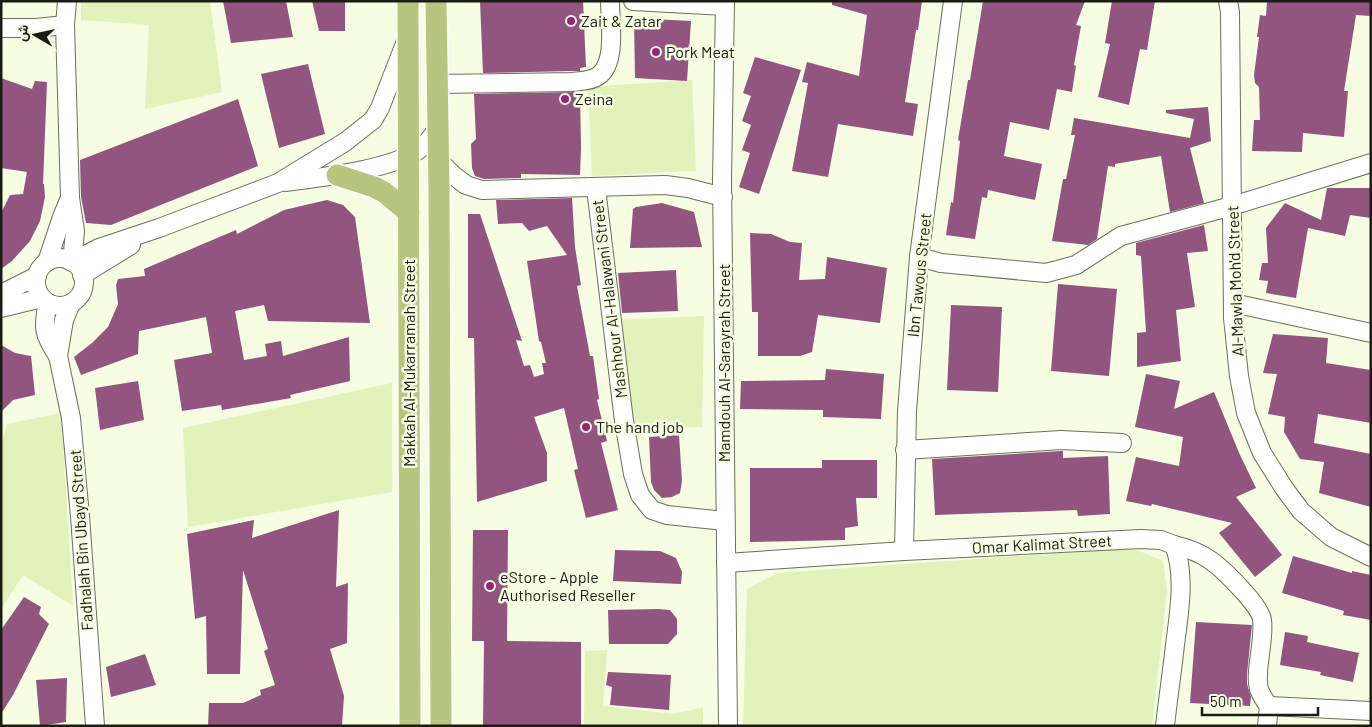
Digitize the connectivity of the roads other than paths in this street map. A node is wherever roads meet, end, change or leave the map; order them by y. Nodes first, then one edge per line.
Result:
1 (67, 1) edge
2 (408, 1) edge
3 (436, 1) edge
4 (442, 1) edge
5 (610, 1) edge
6 (633, 1) edge
7 (953, 1) edge
8 (725, 4) edge
9 (1231, 5) edge
10 (65, 26) junction
11 (1, 28) edge
12 (408, 36) junction
13 (436, 37) junction
14 (437, 84) junction
15 (438, 128) junction
16 (409, 156) junction
17 (438, 160) junction
18 (1371, 163) edge
19 (337, 175) junction
20 (278, 183) junction
21 (596, 188) junction
22 (723, 197) junction
23 (70, 198) junction
24 (1232, 206) junction
25 (409, 213) junction
26 (919, 257) junction
27 (48, 262) junction
28 (75, 266) junction
29 (37, 276) junction
30 (1, 294) edge
31 (45, 301) junction
32 (1233, 303) junction
33 (71, 304) junction
34 (1, 308) edge
35 (1371, 333) edge
36 (58, 356) junction
37 (1122, 443) dead end
38 (905, 450) junction
39 (725, 521) junction
40 (1174, 545) junction
41 (904, 551) junction
42 (1371, 557) edge
43 (726, 563) junction
44 (1269, 706) junction
45 (1371, 711) edge
46 (95, 726) edge
47 (410, 726) edge
48 (441, 726) edge
49 (728, 726) edge
50 (1165, 726) edge
51 (1267, 726) edge

1 - 10 street
2 - 12 main road, Makkah Al-Mukarramah Street
3 - 13 main road, Makkah Al-Mukarramah Street
4 - 13 main road
5 - 14 street
6 - 8 street
7 - 26 street, Ibn Tawous Street
8 - 22 street, Mamdouh Al-Sarayrah Street
9 - 24 street, Al-Mawla Moh'd Street
10 - 11 street
10 - 23 street
12 - 16 main road, Makkah Al-Mukarramah Street
12 - 20 street
13 - 14 main road, Makkah Al-Mukarramah Street
14 - 15 main road, Makkah Al-Mukarramah Street
15 - 16 street
15 - 17 main road, Makkah Al-Mukarramah Street
16 - 19 street
16 - 25 main road, Makkah Al-Mukarramah Street
17 - 21 street, Mashhour Al-Halawani Street
17 - 48 main road, Makkah Al-Mukarramah Street
18 - 24 street
19 - 20 street
19 - 25 main road
20 - 28 street
21 - 22 street, Mashhour Al-Halawani Street
21 - 39 street, Mashhour Al-Halawani Street
22 - 39 street, Mamdouh Al-Sarayrah Street
23 - 27 street
23 - 28 street
24 - 26 street
24 - 32 street, Al-Mawla Moh'd Street
25 - 47 main road, Makkah Al-Mukarramah Street
26 - 38 street, Ibn Tawous Street
27 - 28 street
27 - 29 street
28 - 33 street
29 - 30 street
29 - 31 street
31 - 33 street
31 - 34 street
31 - 36 street, Fadhalah Bin Ubayd Street
32 - 35 street
32 - 42 street, Al-Mawla Moh'd Street
33 - 36 street, Fadhalah Bin Ubayd Street
36 - 46 street, Fadhalah Bin Ubayd Street
37 - 38 street
38 - 41 street, Ibn Tawous Street
39 - 43 street, Mamdouh Al-Sarayrah Street
40 - 41 street, Omar Kalimat Street
40 - 44 street, Omar Kalimat Street
40 - 50 street
41 - 43 street, Omar Kalimat Street
43 - 49 street, Mamdouh Al-Sarayrah Street
44 - 45 street
44 - 51 street

